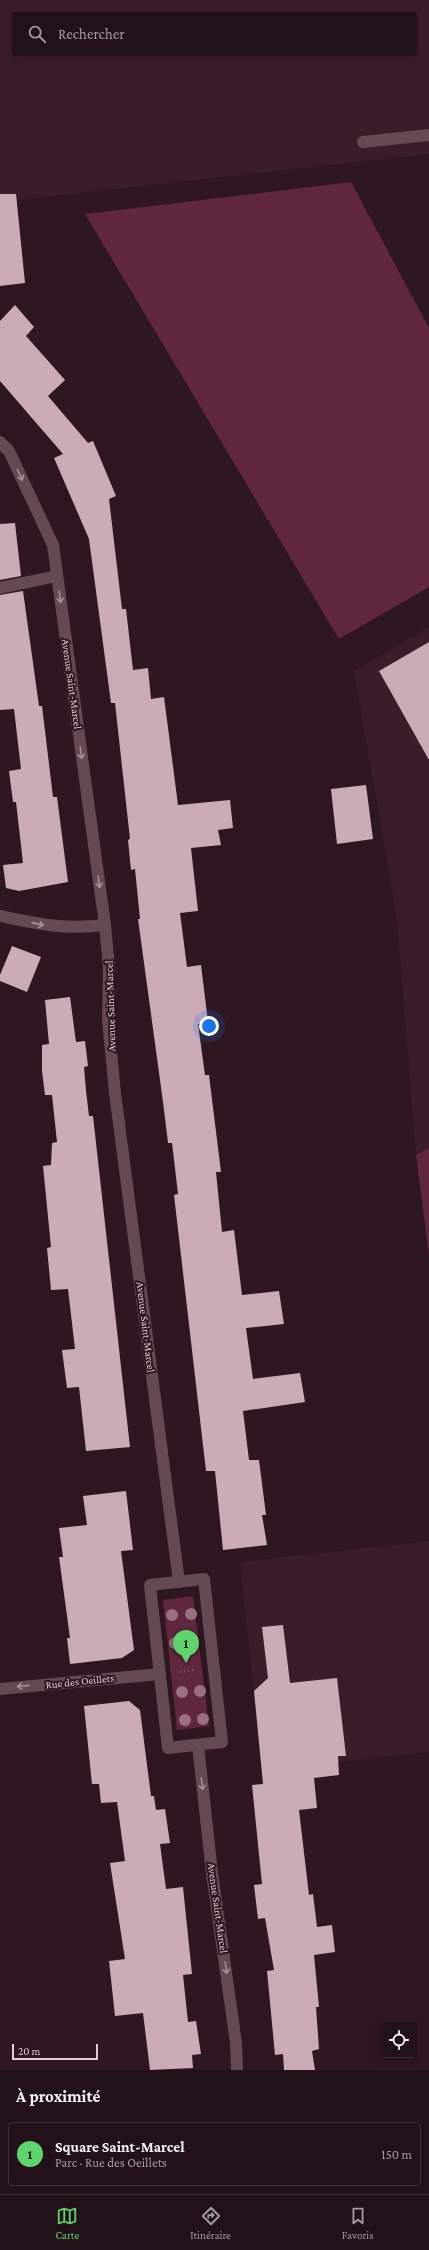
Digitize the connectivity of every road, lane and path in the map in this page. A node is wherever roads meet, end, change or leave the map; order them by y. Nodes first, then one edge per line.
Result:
1 (429, 136) edge
2 (363, 142) dead end
3 (0, 442) edge
4 (57, 576) junction
5 (0, 588) edge
6 (0, 916) edge
7 (105, 925) junction
8 (179, 1582) junction
9 (214, 1668) junction
10 (160, 1674) junction
11 (0, 1689) edge
12 (198, 1745) junction
13 (237, 2070) edge

1 - 2 street
3 -> 4 street, Avenue Saint-Marcel
4 - 5 street
4 -> 7 street, Avenue Saint-Marcel
6 -> 7 street
7 - 8 street, Avenue Saint-Marcel
8 - 9 street
8 - 10 street
9 - 10 path
9 - 12 street
10 -> 11 street, Rue des Oeillets
10 - 12 street
12 -> 13 street, Avenue Saint-Marcel

